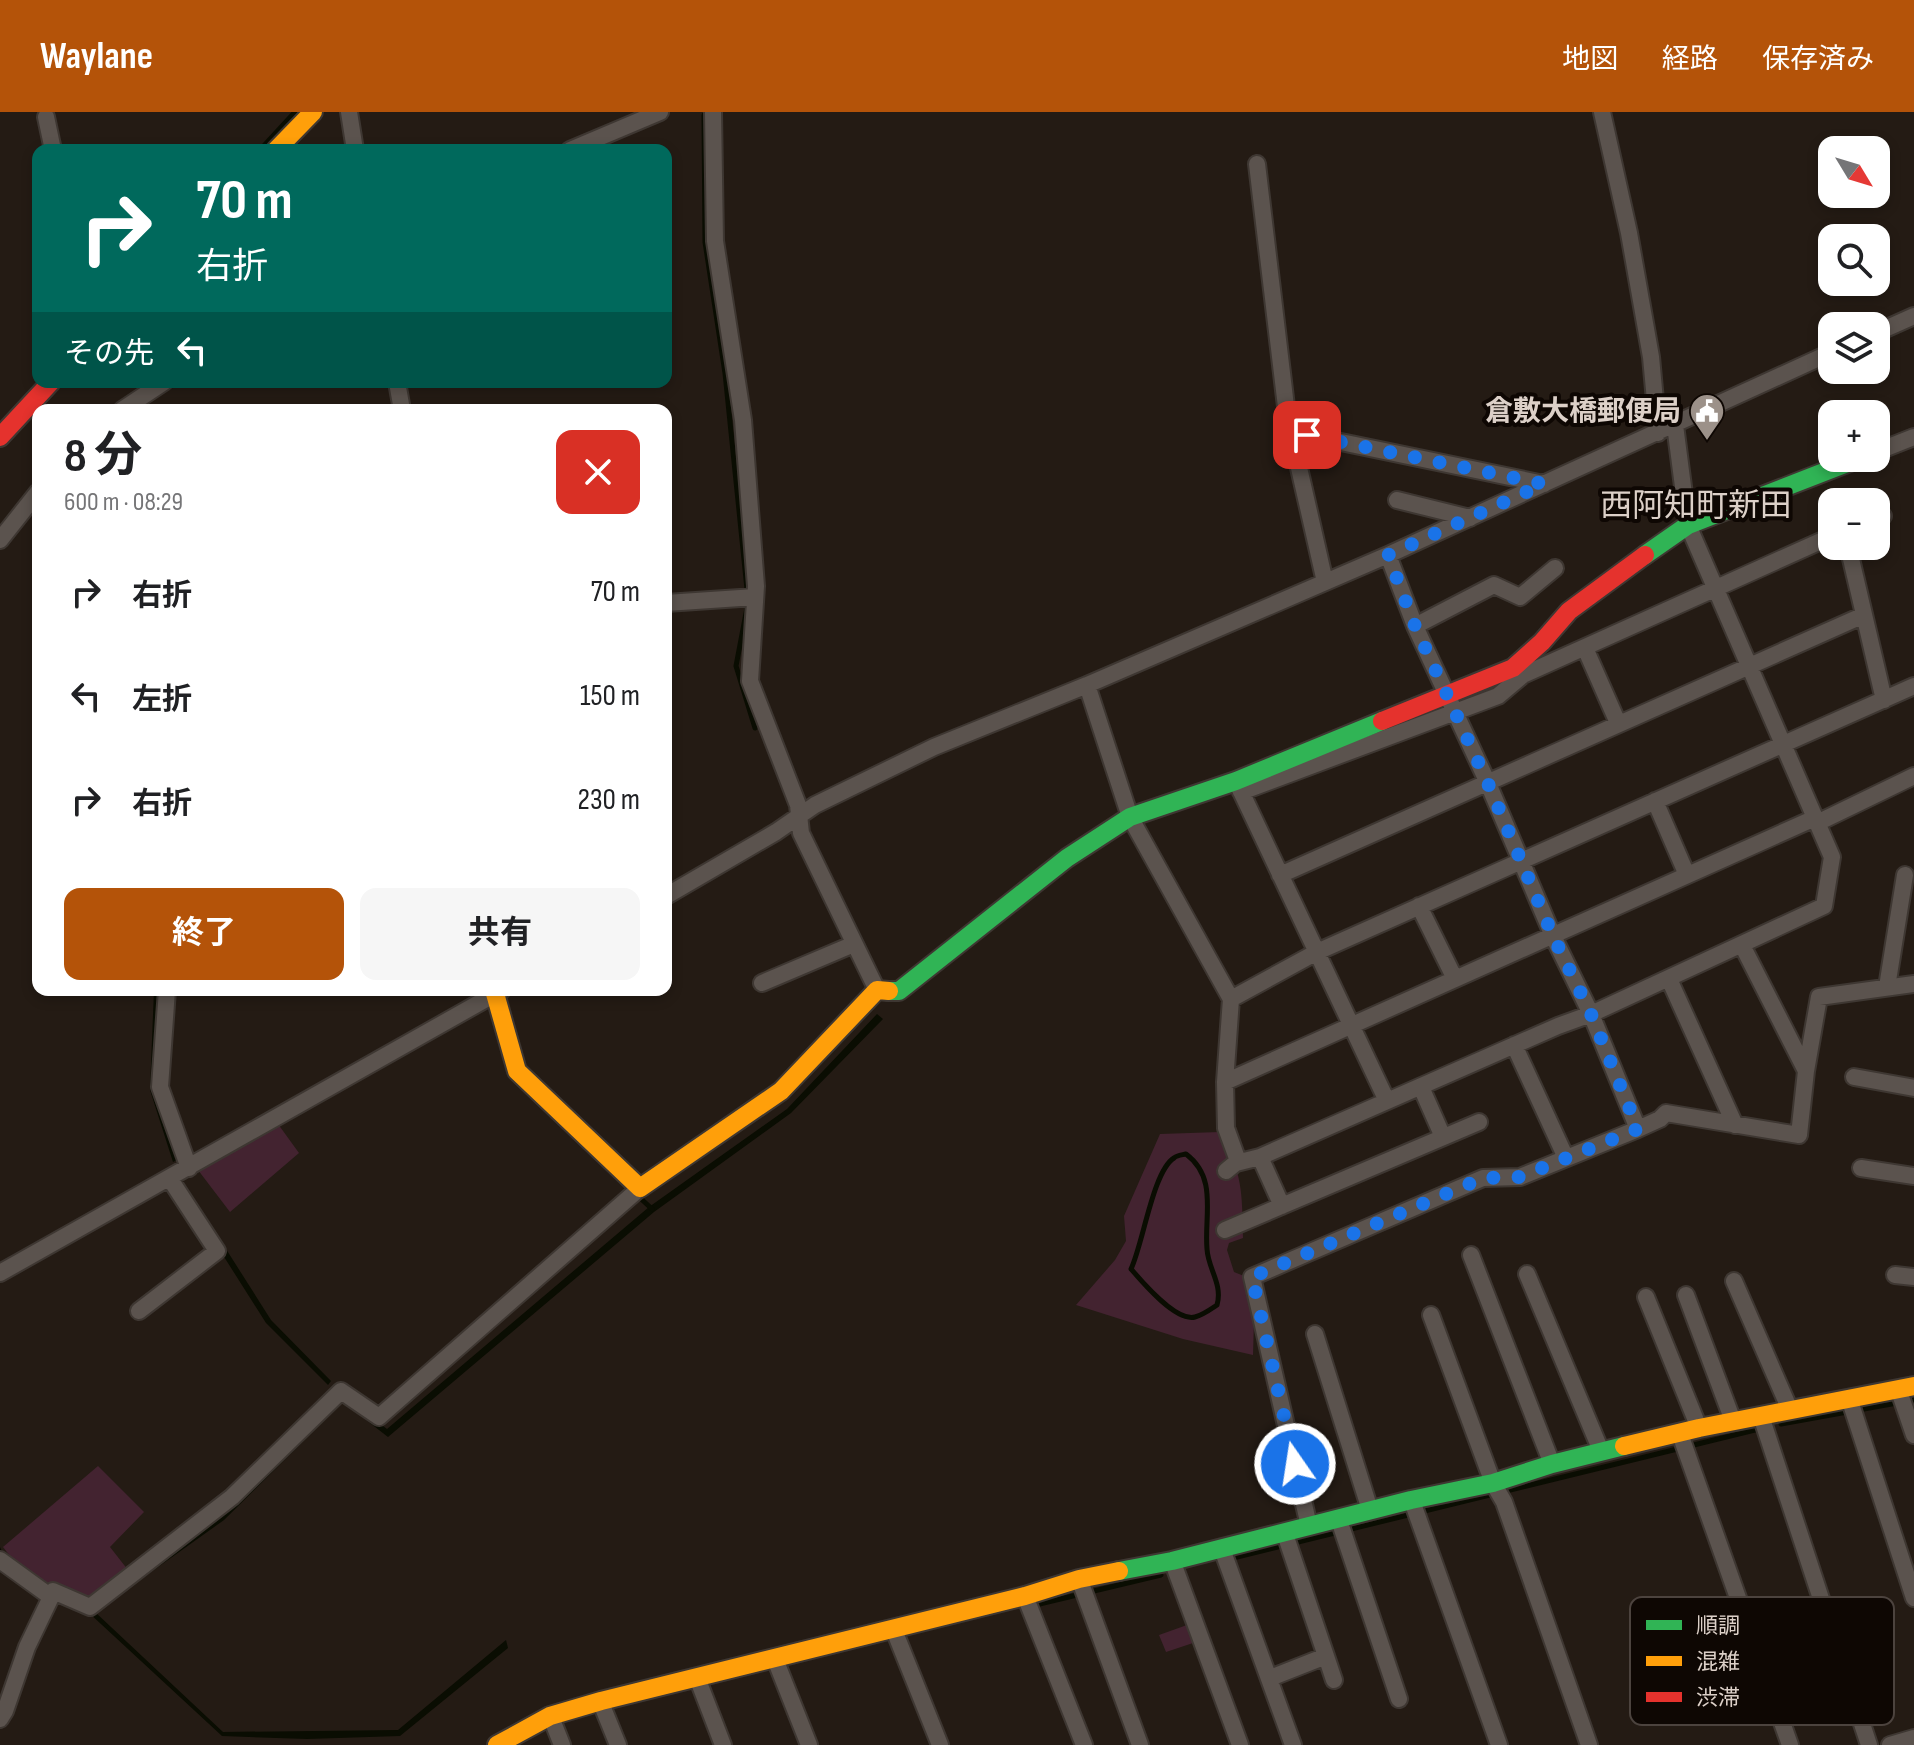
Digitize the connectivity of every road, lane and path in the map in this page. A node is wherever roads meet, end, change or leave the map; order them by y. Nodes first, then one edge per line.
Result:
1 (313, 112) edge
2 (349, 112) edge
3 (660, 112) edge
4 (713, 112) edge
5 (1602, 112) edge
6 (46, 117) dead end
7 (52, 144) edge
8 (282, 144) edge
9 (354, 144) edge
10 (584, 144) edge
11 (1257, 164) dead end
12 (1914, 316) edge
13 (1890, 327) edge
14 (1818, 359) edge
15 (45, 388) edge
16 (155, 388) edge
17 (131, 404) edge
18 (1675, 425) junction
19 (1658, 433) junction
20 (1307, 435) dead end
21 (0, 437) edge
22 (1914, 437) edge
23 (1890, 446) edge
24 (1824, 472) edge
25 (1544, 484) junction
26 (32, 500) edge
27 (1397, 500) dead end
28 (1470, 518) junction
29 (1688, 525) junction
30 (0, 540) edge
31 (1818, 543) edge
32 (1388, 555) junction
33 (1851, 560) edge
34 (1555, 568) dead end
35 (1325, 582) junction
36 (1716, 590) junction
37 (755, 597) junction
38 (672, 603) edge
39 (1864, 615) junction
40 (1415, 626) junction
41 (1585, 648) junction
42 (1749, 666) junction
43 (1087, 685) junction
44 (1914, 686) edge
45 (1447, 693) junction
46 (1884, 700) junction
47 (1455, 711) junction
48 (1618, 723) junction
49 (1784, 745) junction
50 (1914, 776) edge
51 (1487, 781) junction
52 (1239, 787) junction
53 (1655, 801) junction
54 (799, 817) junction
55 (1130, 817) junction
56 (1816, 821) junction
57 (1521, 859) junction
58 (1280, 875) junction
59 (1687, 875) junction
60 (1905, 875) dead end
61 (672, 892) edge
62 (1419, 906) junction
63 (1553, 936) junction
64 (854, 944) junction
65 (1742, 945) junction
66 (1317, 952) junction
67 (1455, 979) junction
68 (1669, 979) junction
69 (762, 983) dead end
70 (1914, 984) edge
71 (1887, 987) junction
72 (877, 990) junction
73 (167, 996) edge
74 (488, 996) edge
75 (498, 996) edge
76 (1231, 999) junction
77 (1591, 1014) junction
78 (1351, 1024) junction
79 (1514, 1045) junction
80 (1806, 1071) junction
81 (1854, 1077) dead end
82 (1225, 1082) junction
83 (1421, 1087) junction
84 (1914, 1088) edge
85 (1387, 1101) junction
86 (1479, 1122) dead end
87 (1735, 1125) junction
88 (1638, 1129) junction
89 (1443, 1137) junction
90 (1260, 1157) junction
91 (1566, 1158) junction
92 (189, 1168) junction
93 (1861, 1168) dead end
94 (1914, 1176) edge
95 (170, 1179) junction
96 (640, 1188) junction
97 (1282, 1206) junction
98 (1225, 1230) dead end
99 (1471, 1255) dead end
100 (0, 1273) edge
101 (1527, 1274) dead end
102 (1895, 1275) dead end
103 (1914, 1277) edge
104 (1734, 1281) dead end
105 (1686, 1295) dead end
106 (1646, 1297) dead end
107 (139, 1311) dead end
108 (1431, 1315) dead end
109 (1315, 1334) dead end
110 (1904, 1394) edge
111 (1852, 1406) junction
112 (1790, 1410) junction
113 (1733, 1421) junction
114 (1762, 1422) junction
115 (1699, 1428) junction
116 (1679, 1434) junction
117 (1914, 1435) edge
118 (1601, 1451) junction
119 (1552, 1464) junction
120 (1499, 1492) junction
121 (1411, 1501) junction
122 (1370, 1510) junction
123 (1339, 1519) junction
124 (1309, 1526) junction
125 (1285, 1534) junction
126 (1222, 1548) junction
127 (0, 1560) edge
128 (1172, 1562) junction
129 (1080, 1580) junction
130 (1025, 1596) junction
131 (51, 1597) junction
132 (1737, 1597) edge
133 (1820, 1597) edge
134 (1914, 1598) edge
135 (893, 1629) junction
136 (1326, 1656) junction
137 (774, 1658) junction
138 (1270, 1678) junction
139 (698, 1679) junction
140 (1334, 1680) dead end
141 (1399, 1699) dead end
142 (601, 1702) junction
143 (551, 1716) junction
144 (0, 1719) edge
145 (1783, 1725) edge
146 (1862, 1725) edge
147 (1914, 1738) edge
148 (561, 1742) edge
149 (497, 1745) edge
150 (618, 1745) edge
151 (723, 1745) edge
152 (809, 1745) edge
153 (940, 1745) edge
154 (1084, 1745) edge
155 (1140, 1745) edge
156 (1240, 1745) edge
157 (1293, 1745) edge
158 (1499, 1745) edge
159 (1589, 1745) edge
160 (1790, 1745) edge
161 (1869, 1745) edge
162 (1890, 1745) edge

1 - 8 street
2 - 9 street
3 - 10 street
4 - 37 street
5 - 19 street
6 - 7 street
11 - 35 street
12 - 13 street
14 - 18 street
15 - 21 street
16 - 17 street
18 - 19 street
18 - 29 street
19 - 25 street
20 - 25 street
22 - 23 street
24 - 29 street
25 - 28 street
26 - 30 street
27 - 28 street
28 - 32 street
29 - 36 street
29 - 45 street
31 - 36 street
32 - 35 street
32 - 40 street
33 - 39 street
34 - 40 street
35 - 43 street
36 - 41 street
36 - 42 street
37 - 38 street
37 - 54 street
39 - 42 street
39 - 46 street
40 - 45 street
41 - 47 street
41 - 48 street
42 - 48 street
42 - 49 street
43 - 54 street
43 - 55 street
44 - 46 street
45 - 47 street
45 - 52 street
46 - 49 street
47 - 51 street
47 - 52 street
48 - 51 street
49 - 53 street
49 - 56 street
50 - 56 street
51 - 57 street
51 - 58 street
52 - 55 street
52 - 58 street
53 - 57 street
53 - 59 street
54 - 61 street
54 - 64 street
55 - 72 street
55 - 76 street
56 - 59 street
56 - 65 street
57 - 62 street
57 - 63 street
58 - 66 street
59 - 63 street
60 - 71 street
62 - 66 street
62 - 67 street
63 - 67 street
63 - 77 street
64 - 69 street
64 - 72 street
65 - 68 street
65 - 80 street
66 - 76 street
66 - 78 street
67 - 78 street
68 - 77 street
68 - 87 street
70 - 71 street
71 - 80 street
72 - 96 street
73 - 92 street
74 - 92 street
75 - 96 street
76 - 82 street
77 - 79 street
77 - 88 street
78 - 82 street
78 - 85 street
79 - 83 street
79 - 91 street
80 - 87 street
81 - 84 street
82 - 90 street
83 - 85 street
83 - 89 street
85 - 90 street
86 - 89 street
87 - 88 street
88 - 91 street
89 - 97 street
90 - 97 street
91 - 124 street
92 - 95 street
93 - 94 street
95 - 100 street
95 - 107 street
96 - 131 street
97 - 98 street
99 - 119 street
101 - 118 street
102 - 103 street
104 - 112 street
105 - 113 street
106 - 115 street
108 - 120 street
109 - 122 street
110 - 111 street
110 - 117 street
111 - 112 street
111 - 134 street
112 - 114 street
113 - 114 street
113 - 115 street
114 - 133 street
115 - 116 street
116 - 118 street
116 - 132 street
118 - 119 street
119 - 120 street
120 - 121 street
120 - 159 street
121 - 122 street
121 - 158 street
122 - 123 street
123 - 124 street
123 - 141 street
124 - 125 street
125 - 126 street
125 - 136 street
126 - 128 street
126 - 138 street
127 - 131 street
128 - 129 street
128 - 156 street
129 - 130 street
129 - 155 street
130 - 135 street
130 - 154 street
131 - 144 street
135 - 137 street
135 - 153 street
136 - 138 street
136 - 140 street
137 - 139 street
137 - 152 street
138 - 157 street
139 - 142 street
139 - 151 street
142 - 143 street
142 - 150 street
143 - 148 street
143 - 149 street
145 - 160 street
146 - 161 street
147 - 162 street

